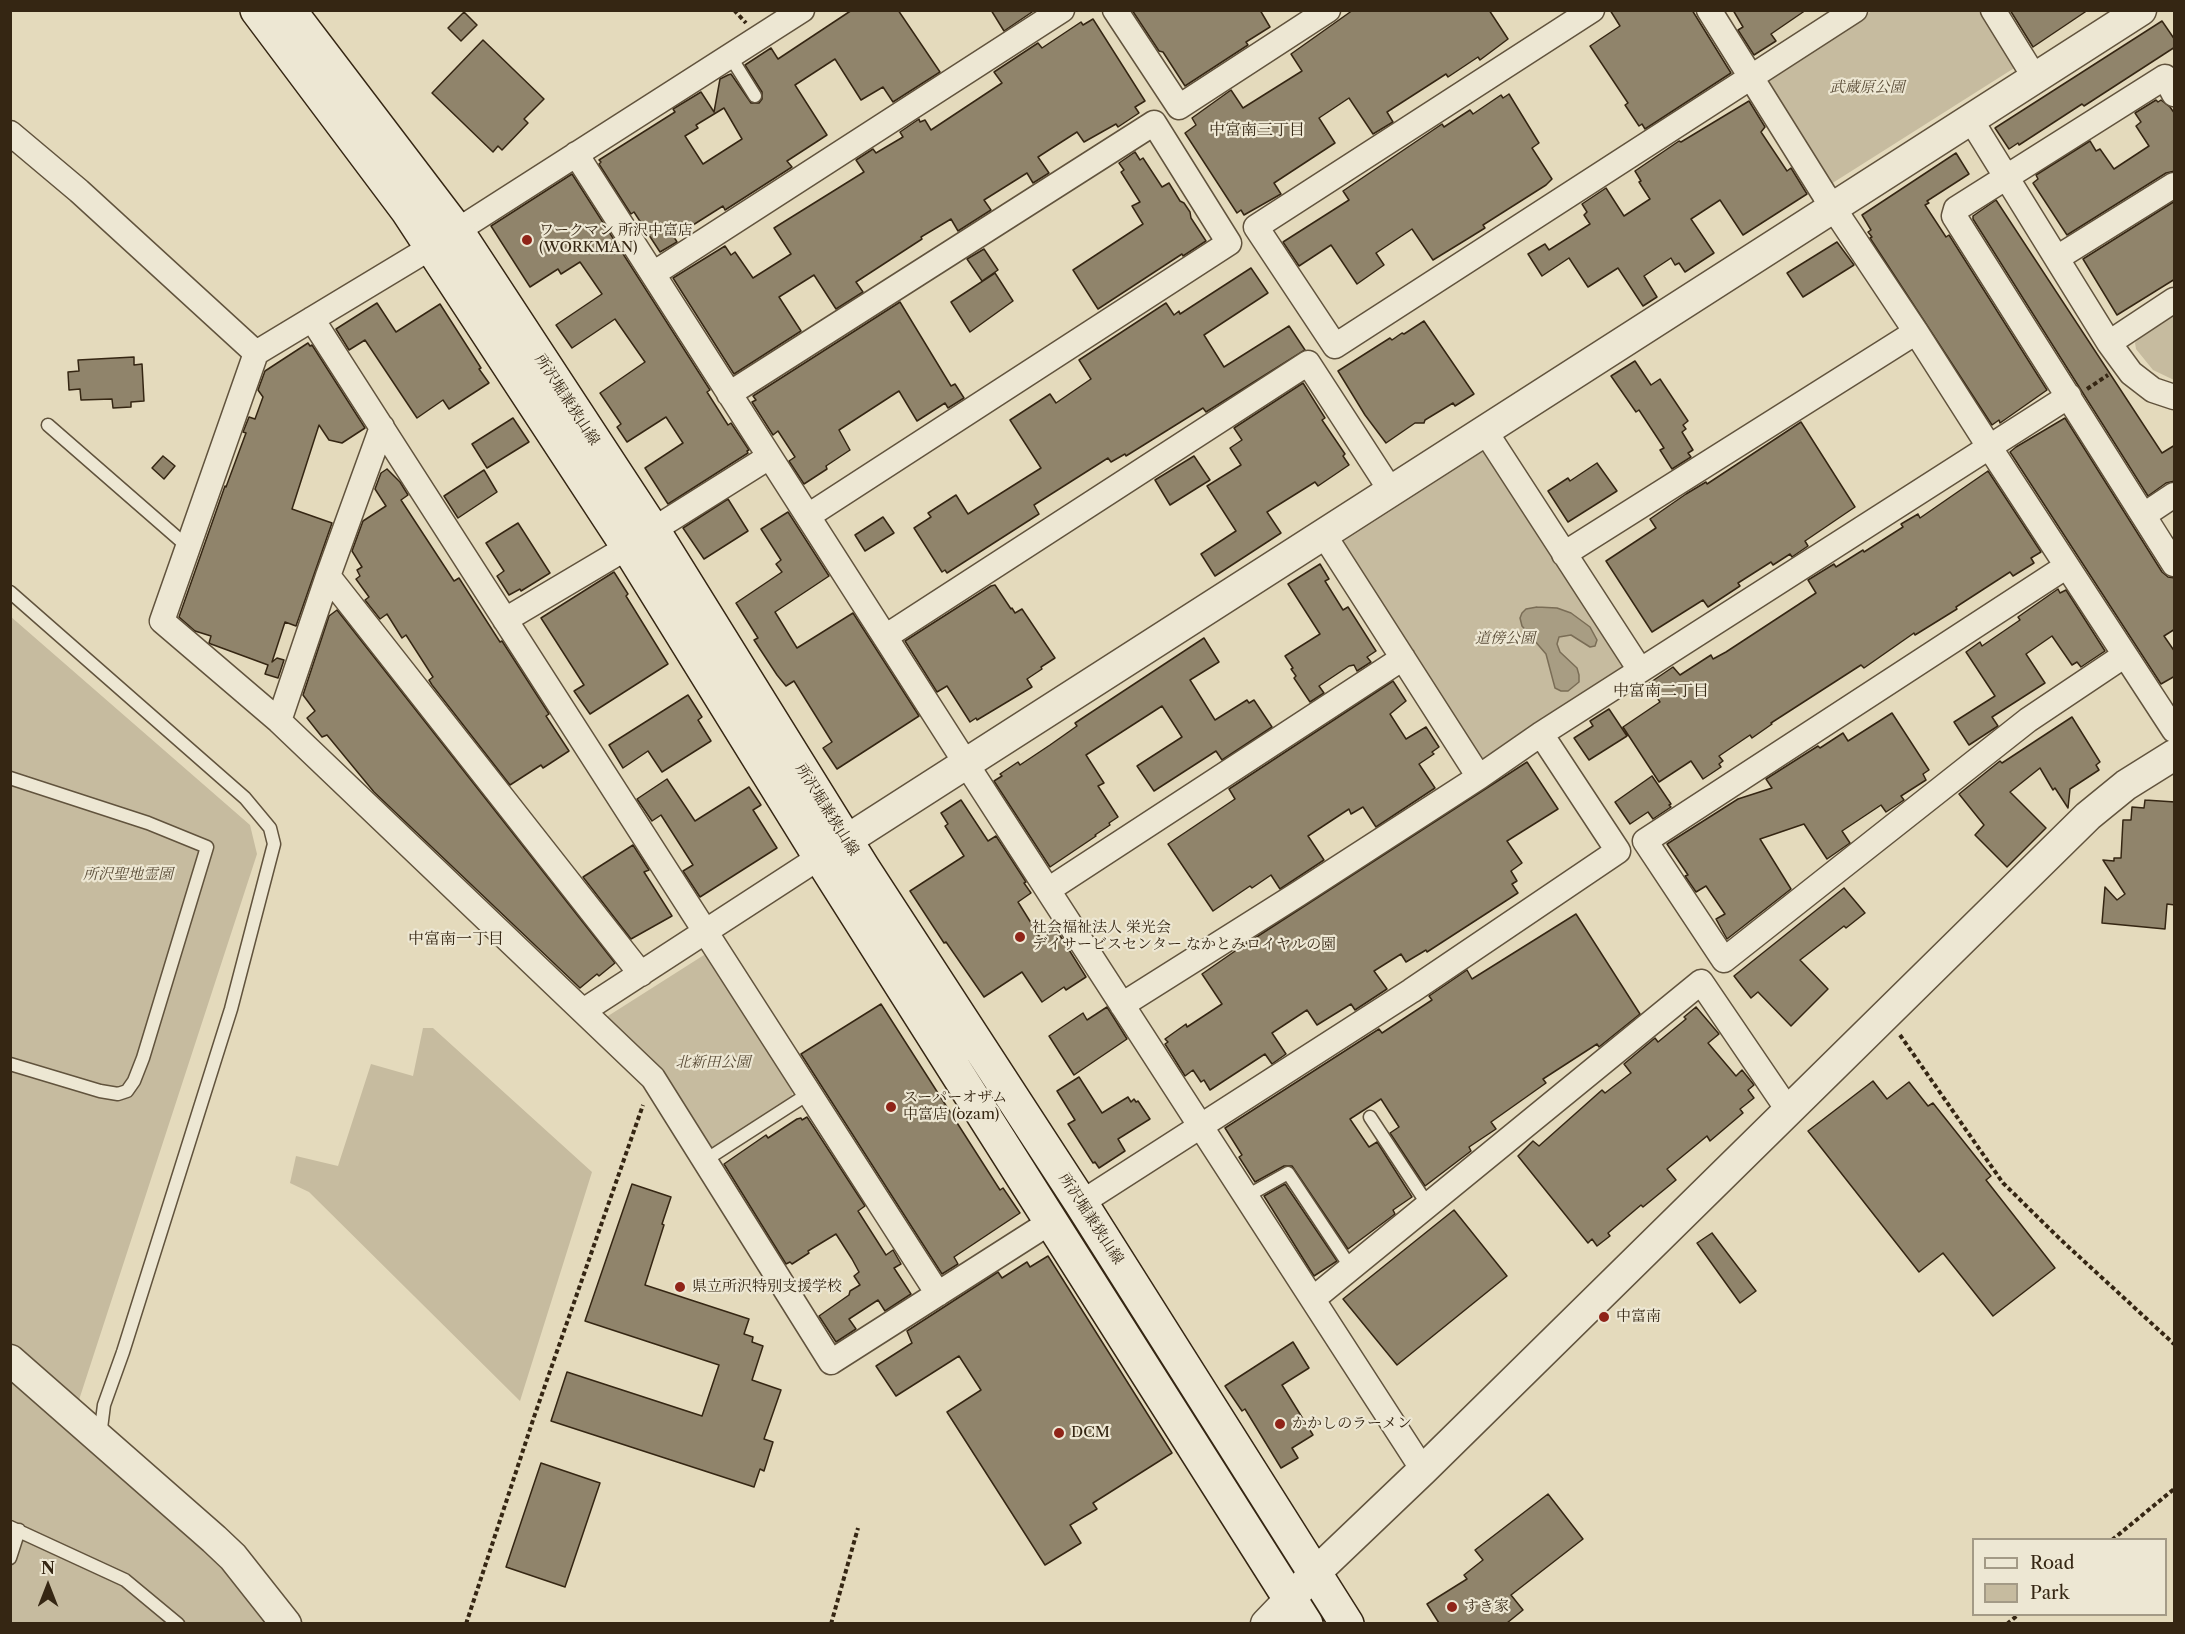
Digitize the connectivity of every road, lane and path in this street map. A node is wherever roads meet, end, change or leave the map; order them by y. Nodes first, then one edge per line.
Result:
1 (257, 10) edge
2 (289, 10) edge
3 (802, 10) edge
4 (1062, 10) edge
5 (1115, 10) edge
6 (1328, 10) edge
7 (1592, 10) edge
8 (1709, 10) edge
9 (1856, 10) edge
10 (1993, 10) edge
11 (2141, 10) edge
12 (730, 56) junction
13 (1752, 78) junction
14 (2035, 78) junction
15 (2175, 94) edge
16 (755, 96) dead end
17 (1971, 120) junction
18 (10, 133) edge
19 (576, 154) junction
20 (2007, 178) junction
21 (2175, 185) edge
22 (1833, 206) junction
23 (444, 239) junction
24 (2057, 258) junction
25 (653, 274) junction
26 (2175, 300) edge
27 (312, 319) junction
28 (1916, 332) junction
29 (2109, 343) junction
30 (256, 353) junction
31 (2114, 371) dead end
32 (729, 394) junction
33 (2175, 397) edge
34 (2070, 398) junction
35 (48, 425) dead end
36 (382, 427) junction
37 (1485, 431) junction
38 (1990, 448) junction
39 (770, 456) junction
40 (1391, 491) junction
41 (2175, 495) edge
42 (2144, 515) junction
43 (808, 516) junction
44 (1324, 535) junction
45 (641, 539) junction
46 (188, 547) junction
47 (1564, 554) junction
48 (2175, 564) edge
49 (2067, 566) junction
50 (328, 576) junction
51 (10, 592) edge
52 (505, 620) junction
53 (885, 637) junction
54 (2125, 655) junction
55 (1403, 658) junction
56 (1640, 670) junction
57 (279, 721) junction
58 (2175, 730) edge
59 (1541, 734) junction
60 (2175, 755) edge
61 (966, 763) junction
62 (1479, 777) junction
63 (10, 778) edge
64 (833, 849) junction
65 (1048, 890) junction
66 (705, 932) junction
67 (641, 974) junction
68 (1122, 1005) junction
69 (583, 1011) junction
70 (1886, 1014) junction
71 (10, 1064) edge
72 (653, 1078) junction
73 (808, 1094) junction
74 (1788, 1110) junction
75 (1370, 1117) dead end
76 (1201, 1125) junction
77 (704, 1161) junction
78 (1247, 1196) junction
79 (1081, 1203) junction
80 (1428, 1205) junction
81 (1052, 1221) junction
82 (1351, 1268) junction
83 (938, 1294) junction
84 (1313, 1299) junction
85 (2175, 1344) edge
86 (10, 1360) edge
87 (99, 1438) junction
88 (1424, 1470) junction
89 (2175, 1489) edge
90 (15, 1528) edge
91 (858, 1528) dead end
92 (2113, 1538) edge
93 (10, 1558) edge
94 (1315, 1573) junction
95 (1299, 1611) edge
96 (178, 1623) edge
97 (286, 1623) edge
98 (465, 1623) edge
99 (831, 1623) edge
100 (1266, 1623) edge
101 (1347, 1623) edge

1 - 23 main road, 所沢堀兼狭山線
2 - 23 main road, 所沢堀兼狭山線
3 - 12 street
4 - 25 street
5 - 6 street
7 - 13 street
8 - 13 street
9 - 13 street
10 - 14 street
11 - 14 street
12 - 16 lane
12 - 19 street
13 - 22 street
14 - 17 street
15 - 20 street
17 - 20 street
17 - 22 street
18 - 30 street
19 - 23 street
19 - 25 street
20 - 24 street
20 - 34 street
21 - 24 street
22 - 28 street
22 - 37 street
23 - 27 street
23 - 45 main road, 所沢堀兼狭山線
24 - 29 street
25 - 32 street
26 - 29 street
27 - 30 street
27 - 36 street
28 - 38 street
28 - 47 street
29 - 33 street
30 - 46 street
31 - 34 path
32 - 39 street
32 - 43 street
34 - 38 street
34 - 42 street
35 - 46 lane
36 - 50 street
36 - 52 street
37 - 40 street
37 - 47 street
38 - 49 street
38 - 56 street
39 - 43 street
39 - 45 street
40 - 44 street
40 - 53 street
41 - 42 street
42 - 48 street
43 - 53 street
44 - 55 street
44 - 61 street
45 - 52 street
45 - 64 main road, 所沢堀兼狭山線
46 - 57 street
47 - 56 street
49 - 54 street
49 - 54 street
50 - 57 street
50 - 67 street
51 - 87 lane
52 - 66 street
53 - 61 street
54 - 58 street
55 - 62 street
55 - 65 street
56 - 59 street
57 - 69 street
59 - 62 street
59 - 76 street
60 - 70 street
61 - 64 street
61 - 65 street
62 - 68 street
63 - 71 lane
64 - 66 street
64 - 79 main road, 所沢堀兼狭山線
64 - 81 main road, 所沢堀兼狭山線
65 - 68 street
66 - 67 street
66 - 73 street
67 - 69 street
68 - 76 street
69 - 72 street
70 - 74 street
70 - 85 path
72 - 77 street
72 - 98 path
73 - 77 lane
73 - 83 street
74 - 80 street
74 - 88 street
75 - 80 lane
76 - 78 street
76 - 79 street
77 - 83 street
78 - 82 lane
78 - 84 street
79 - 94 main road, 所沢堀兼狭山線
80 - 82 street
81 - 83 street
81 - 95 main road, 所沢堀兼狭山線
82 - 84 street
84 - 88 street
86 - 87 street
87 - 97 street
88 - 94 street
89 - 92 path
90 - 93 lane
90 - 96 lane
91 - 99 path
94 - 95 street
94 - 101 main road, 所沢堀兼狭山線
95 - 100 street

